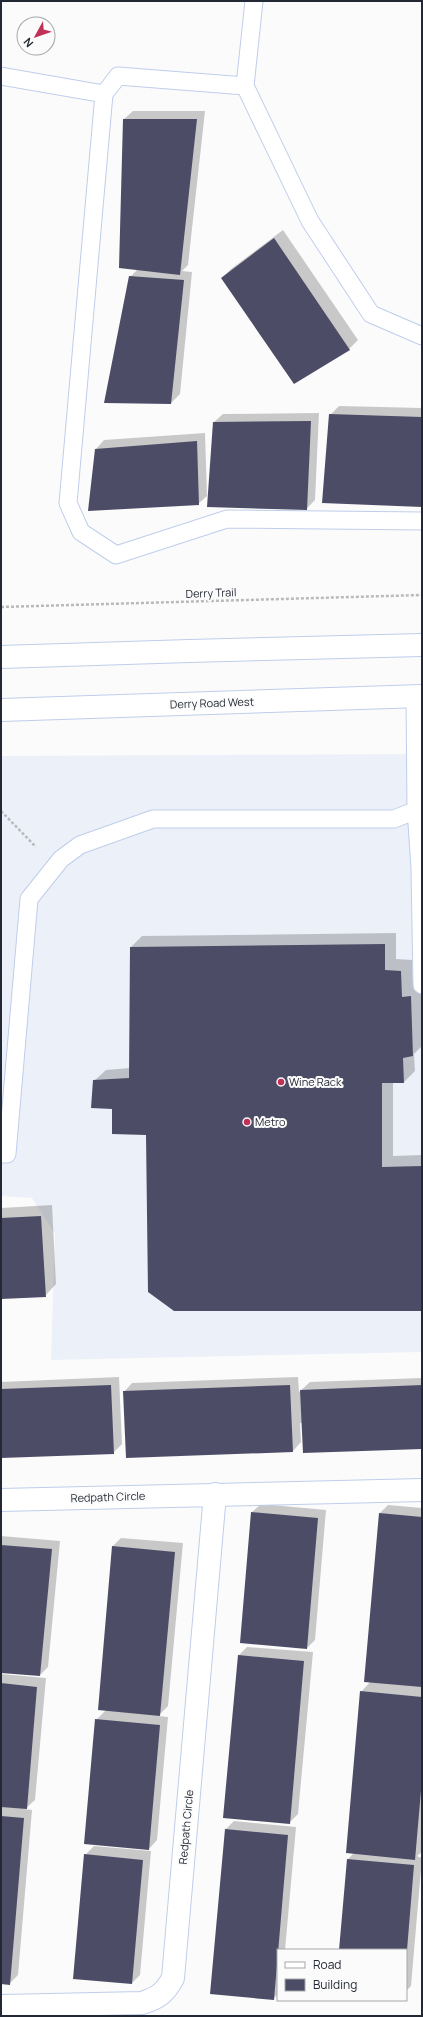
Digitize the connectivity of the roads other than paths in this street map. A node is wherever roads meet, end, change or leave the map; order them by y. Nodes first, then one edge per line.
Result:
1 (254, 1) edge
2 (1, 76) edge
3 (245, 86) junction
4 (104, 94) junction
5 (422, 336) edge
6 (422, 521) edge
7 (422, 645) edge
8 (1, 657) edge
9 (418, 696) edge
10 (1, 710) edge
11 (419, 809) edge
12 (422, 985) edge
13 (1, 1154) edge
14 (422, 1490) edge
15 (215, 1494) junction
16 (1, 1500) edge
17 (1, 2006) edge

1 - 3 lane
2 - 4 lane
3 - 4 lane
3 - 5 lane
4 - 6 lane
7 - 8 street
9 - 10 street, Derry Road West
9 - 11 lane
11 - 12 lane
11 - 13 lane
14 - 15 street, Redpath Circle
15 - 16 street, Redpath Circle
15 - 17 street, Redpath Circle

